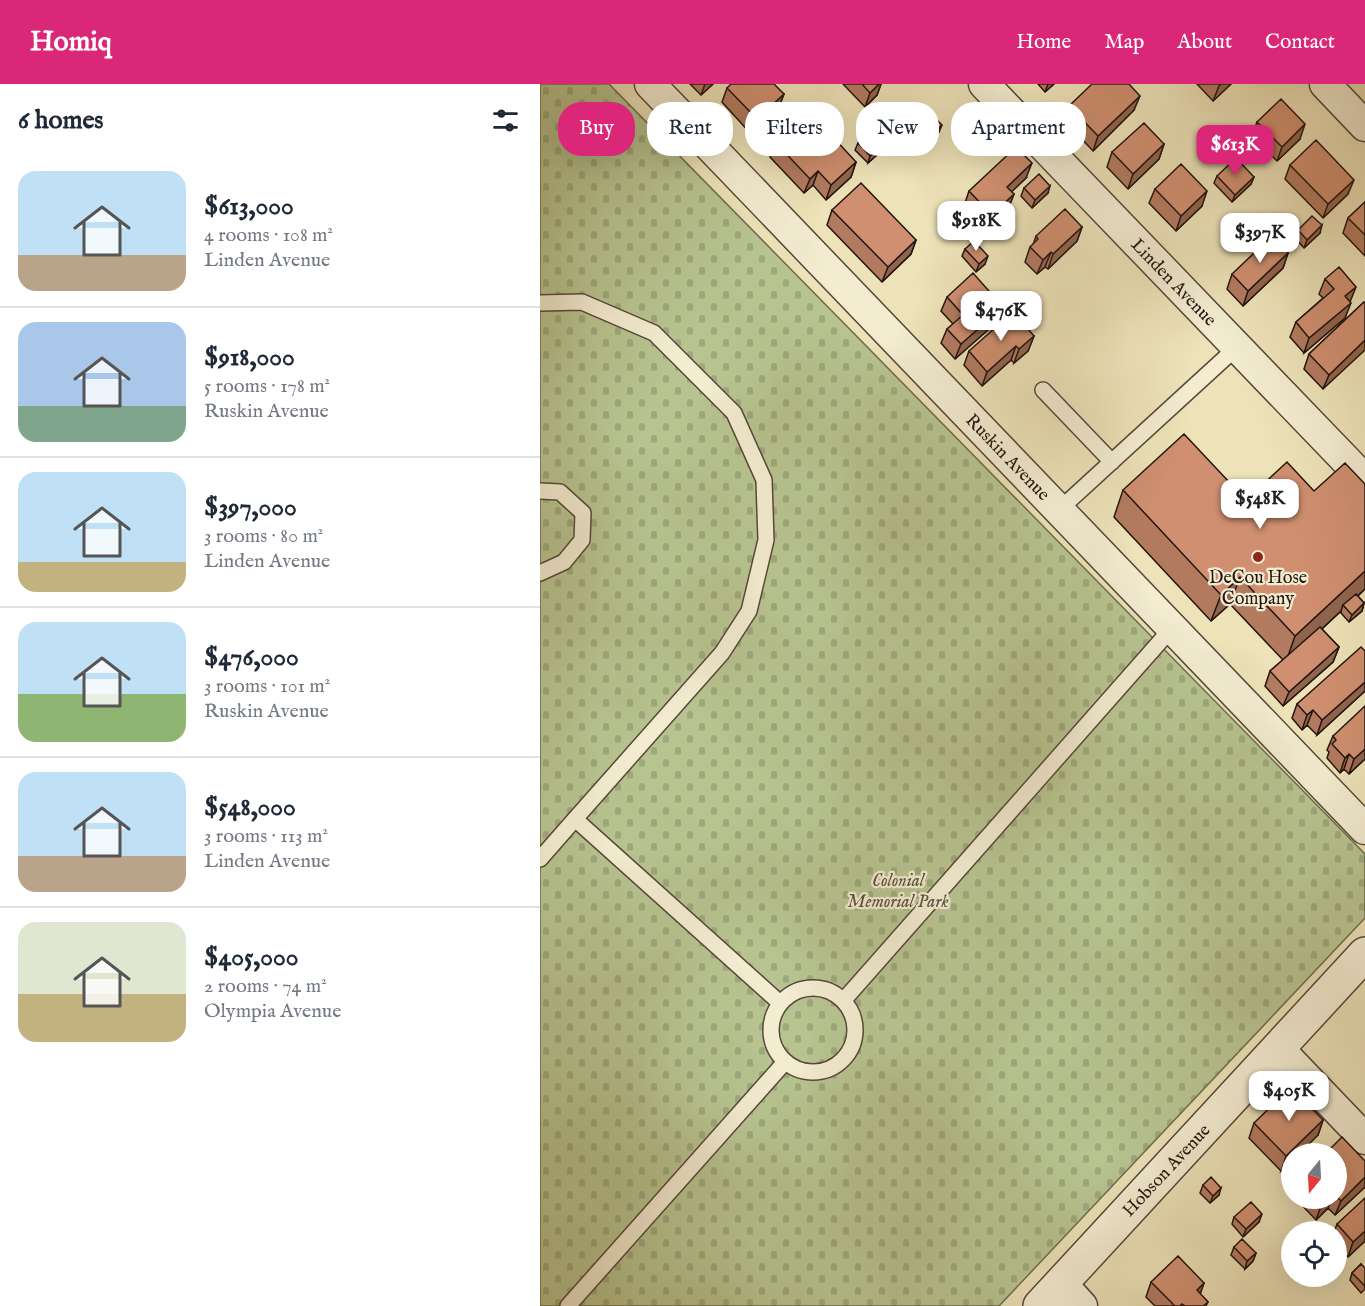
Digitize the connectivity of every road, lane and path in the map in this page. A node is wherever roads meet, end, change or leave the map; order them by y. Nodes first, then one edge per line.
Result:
1 (650, 84) edge
2 (984, 84) edge
3 (1325, 84) edge
4 (1365, 126) edge
5 (540, 303) edge
6 (1237, 347) junction
7 (1043, 390) dead end
8 (1113, 462) junction
9 (1365, 480) edge
10 (540, 491) edge
11 (1059, 510) junction
12 (540, 573) edge
13 (1172, 628) junction
14 (575, 819) junction
15 (1365, 829) edge
16 (540, 859) edge
17 (1365, 954) edge
18 (843, 1001) junction
19 (780, 1003) junction
20 (1278, 1048) junction
21 (785, 1062) junction
22 (1365, 1139) edge
23 (1061, 1298) edge
24 (568, 1306) edge

1 - 11 street, Ruskin Avenue
2 - 6 street, Linden Avenue
3 - 4 street
5 - 14 lane
6 - 8 lane
6 - 9 street, Linden Avenue
7 - 8 lane
8 - 11 lane
10 - 12 lane
11 - 13 street, Ruskin Avenue
13 - 15 street, Ruskin Avenue
13 - 18 lane
14 - 16 lane
14 - 19 lane
17 - 20 street, Hobson Avenue
18 - 19 lane
18 - 21 lane
19 - 21 lane
20 - 22 street
20 - 23 street, Hobson Avenue
21 - 24 lane

